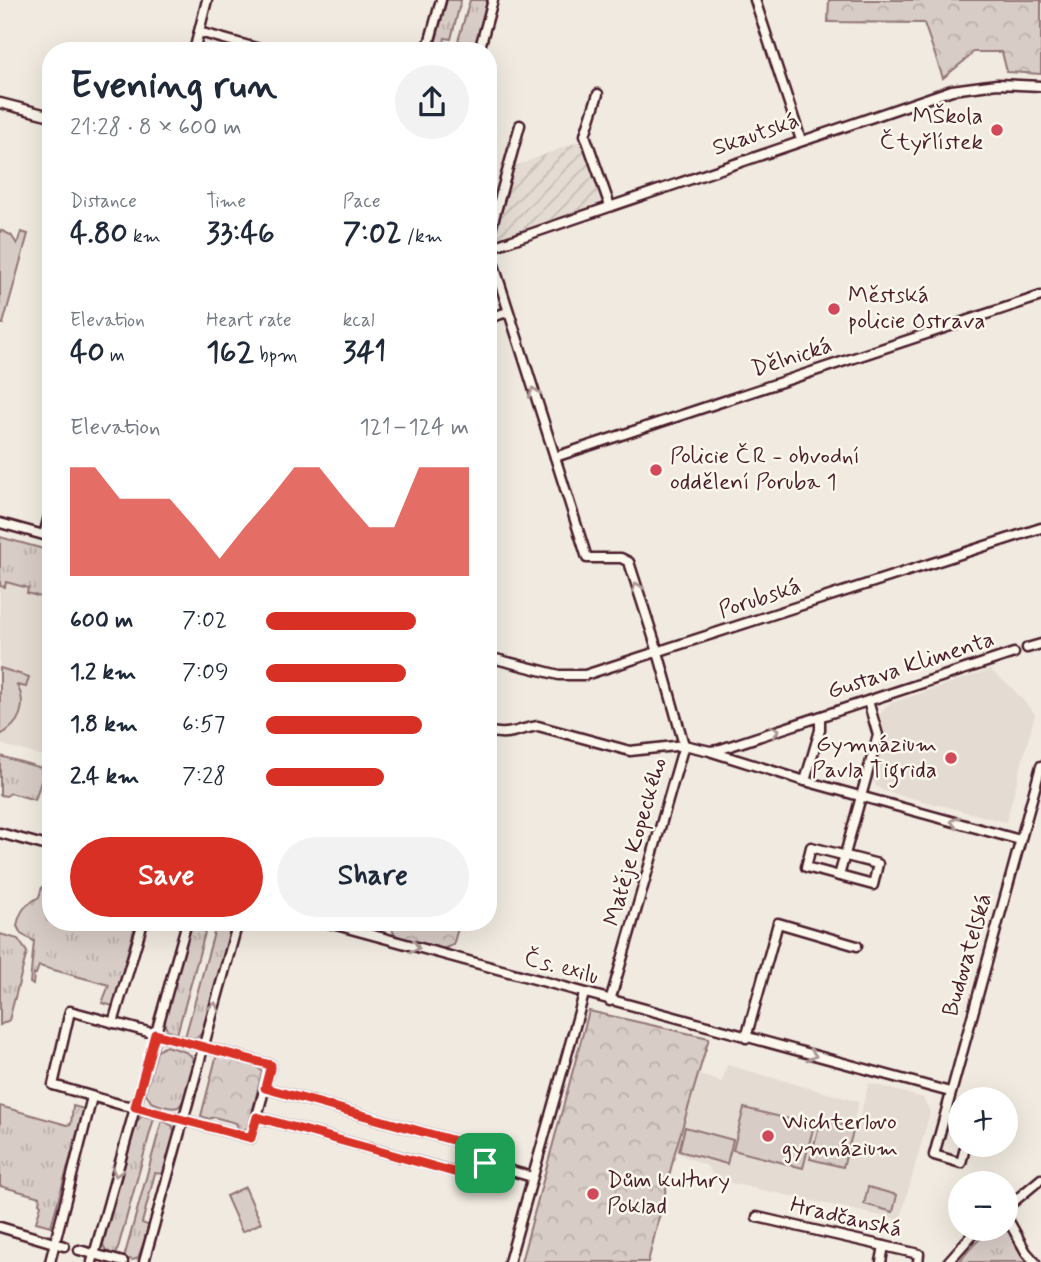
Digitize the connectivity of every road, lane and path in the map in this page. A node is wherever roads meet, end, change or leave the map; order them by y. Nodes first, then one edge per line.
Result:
1 (207, 0) edge
2 (441, 0) edge
3 (493, 0) edge
4 (755, 0) edge
5 (199, 32) junction
6 (196, 42) edge
7 (226, 42) edge
8 (429, 42) edge
9 (481, 42) edge
10 (1041, 86) edge
11 (598, 94) dead end
12 (0, 103) edge
13 (42, 114) edge
14 (520, 125) dead end
15 (801, 139) junction
16 (610, 206) junction
17 (497, 208) edge
18 (497, 244) edge
19 (497, 274) edge
20 (1041, 296) edge
21 (508, 312) junction
22 (497, 315) edge
23 (555, 457) junction
24 (0, 523) edge
25 (1041, 528) edge
26 (42, 534) edge
27 (1041, 644) edge
28 (1027, 648) dead end
29 (658, 652) junction
30 (1014, 653) dead end
31 (497, 659) edge
32 (869, 701) junction
33 (820, 717) junction
34 (497, 734) edge
35 (684, 745) junction
36 (710, 751) junction
37 (1041, 766) edge
38 (805, 781) junction
39 (861, 797) junction
40 (0, 833) edge
41 (1020, 840) junction
42 (42, 845) edge
43 (844, 856) junction
44 (839, 876) junction
45 (139, 931) edge
46 (184, 931) edge
47 (235, 931) edge
48 (357, 931) edge
49 (857, 946) dead end
50 (584, 994) junction
51 (610, 1001) junction
52 (113, 1023) junction
53 (155, 1034) junction
54 (746, 1038) junction
55 (203, 1047) junction
56 (951, 1087) edge
57 (265, 1088) junction
58 (948, 1091) edge
59 (92, 1097) junction
60 (948, 1100) edge
61 (135, 1107) junction
62 (257, 1117) junction
63 (183, 1120) junction
64 (963, 1157) edge
65 (485, 1163) junction
66 (532, 1177) junction
67 (1041, 1179) edge
68 (1018, 1198) edge
69 (757, 1217) dead end
70 (0, 1227) edge
71 (1018, 1238) edge
72 (967, 1241) edge
73 (55, 1243) junction
74 (64, 1246) dead end
75 (884, 1246) junction
76 (79, 1250) dead end
77 (93, 1258) edge
78 (50, 1262) edge
79 (123, 1262) edge
80 (144, 1262) edge
81 (509, 1262) edge
82 (881, 1262) edge
83 (918, 1262) edge
84 (948, 1262) edge
85 (1035, 1262) edge

1 - 5 street
2 - 8 street
3 - 9 street
4 - 15 street
5 - 6 street
5 - 7 street
10 - 15 street, Skautská
11 - 16 street
12 - 13 street
14 - 17 street
15 - 16 street, Skautská
16 - 18 street, Skautská
19 - 21 street
20 - 23 street, Dělnická
21 - 22 street
23 -> 21 street
29 -> 23 street
24 - 26 street
25 - 29 street, Porubská
27 - 28 street, Gustava Klimenta
29 - 31 street, Porubská
29 - 35 street, Matěje Kopeckého
30 - 32 street, Gustava Klimenta
32 - 33 street, Gustava Klimenta
32 - 39 street
36 -> 33 street, Gustava Klimenta
33 - 38 street, Gustava Klimenta
34 - 35 street, Gustava Klimenta
35 - 36 street, Gustava Klimenta
35 - 51 street, Matěje Kopeckého
36 - 38 street
37 - 41 street, Budovatelská
38 - 39 street
41 -> 39 street
39 - 43 street
40 - 42 street
41 - 56 street, Budovatelská
43 - 44 street
43 - 44 street
43 - 44 street
45 - 52 street
46 - 53 street
55 -> 47 street
48 -> 50 street, Čs. exilu
49 - 54 street
50 - 51 street, Čs. exilu
50 - 66 street
51 - 54 street, Čs. exilu
52 - 53 street
52 - 59 street
53 - 55 street
53 - 61 street
54 -> 58 street, Čs. exilu
55 - 57 street
55 - 63 street
57 - 62 street
57 - 65 street
59 - 61 street
59 - 73 street
60 - 64 street, Budovatelská
61 - 63 street
61 -> 77 street
62 - 63 street
62 - 65 street
63 - 80 street
65 - 66 street
66 - 81 street
67 - 68 street
69 - 75 street, Hradčanská
70 - 73 street
71 - 85 street
72 - 84 street
73 - 74 street
73 - 78 street
75 - 82 street
75 - 83 street, Hradčanská
76 - 77 street
77 - 79 street

